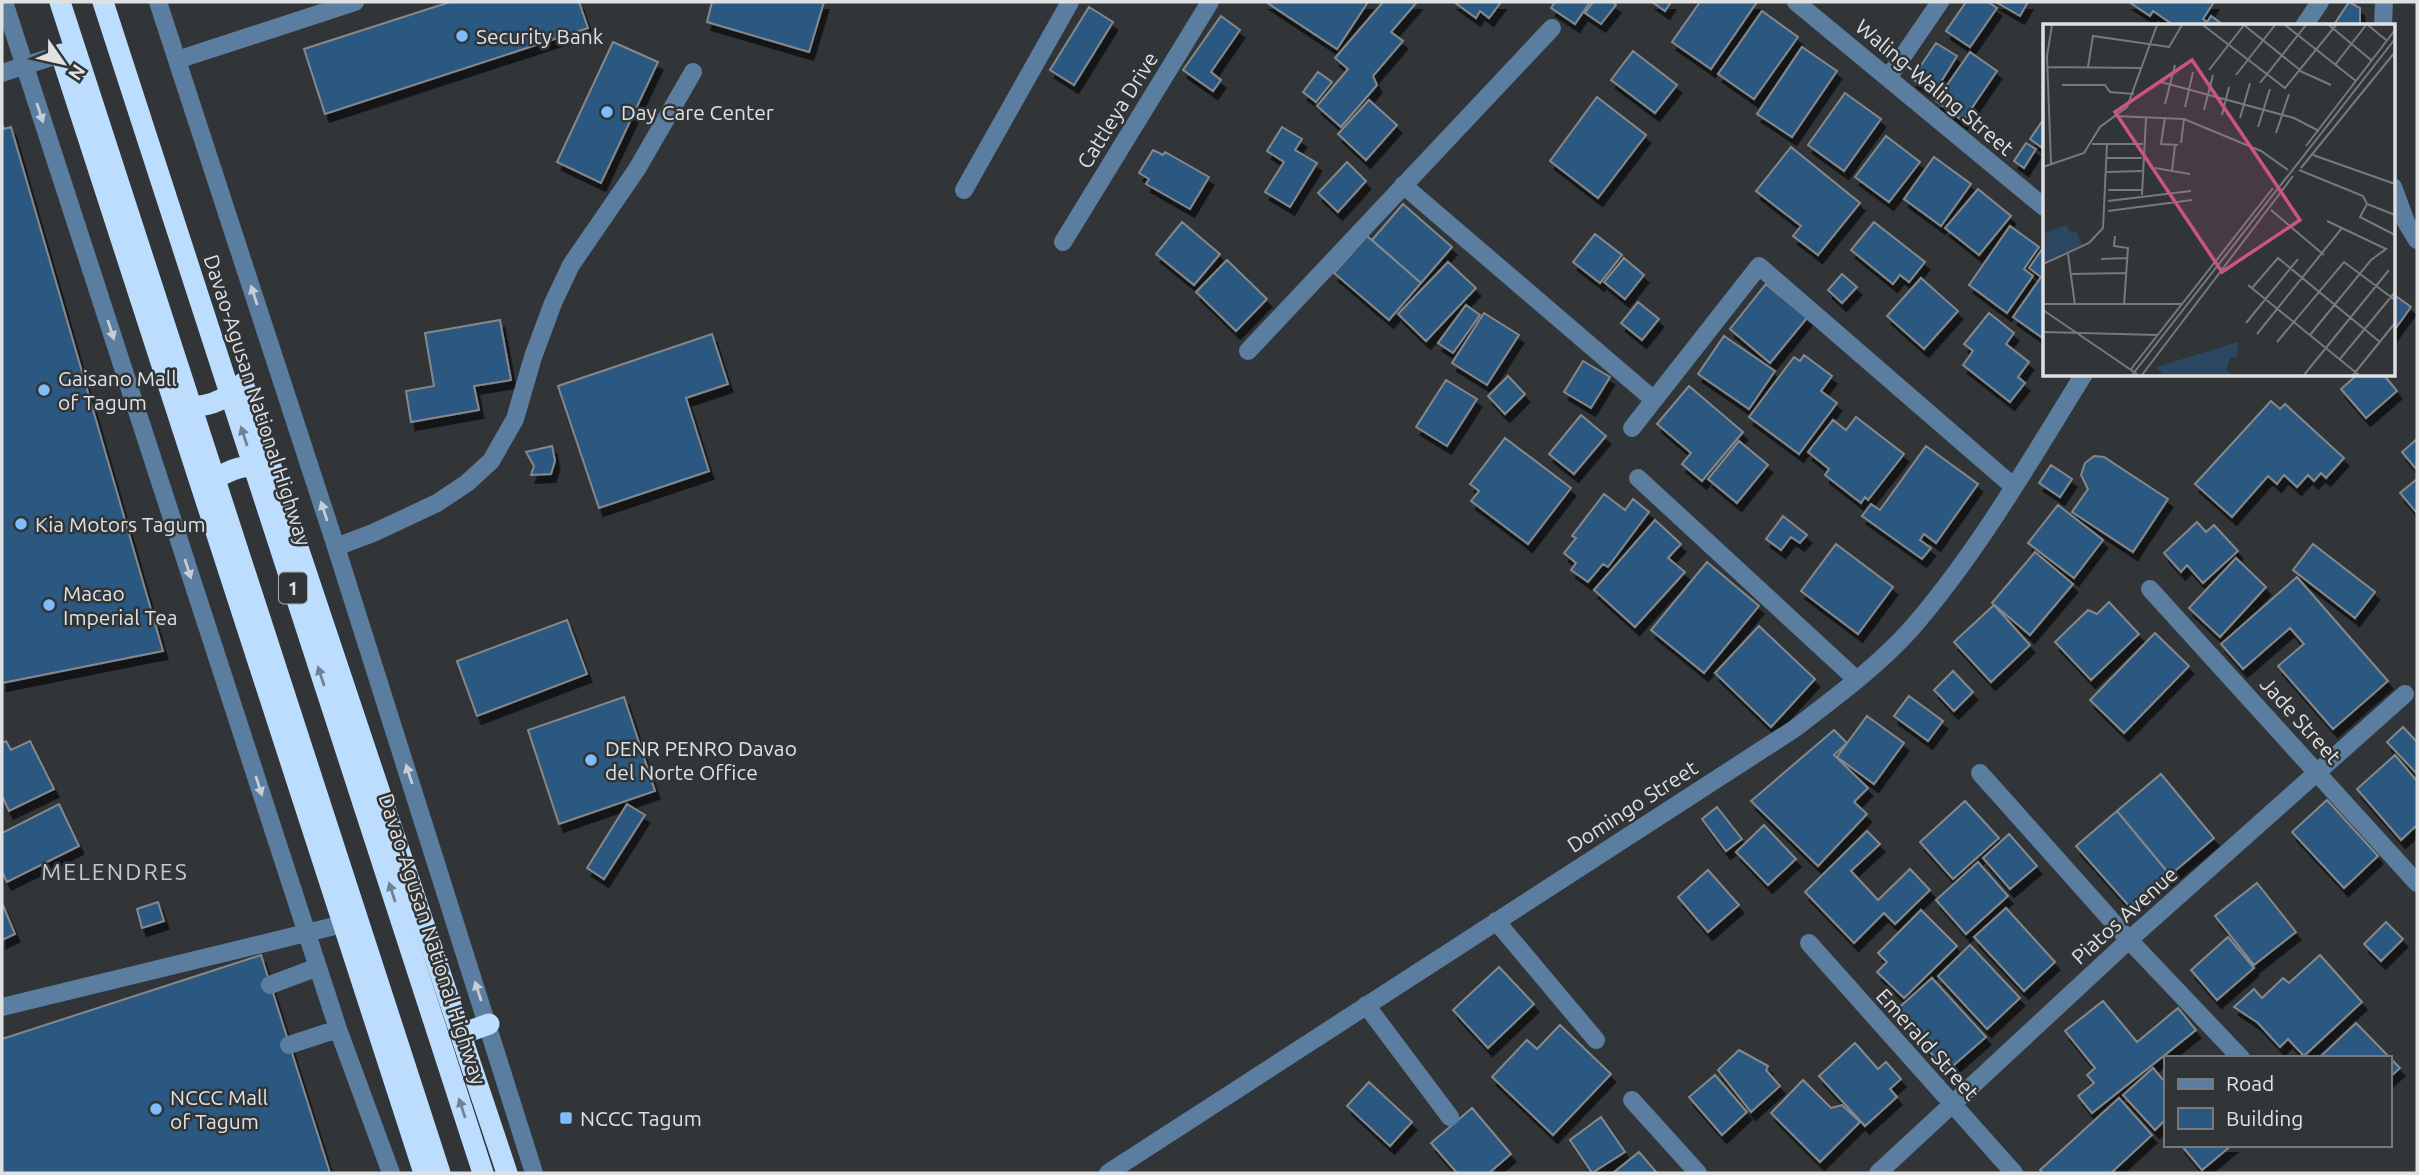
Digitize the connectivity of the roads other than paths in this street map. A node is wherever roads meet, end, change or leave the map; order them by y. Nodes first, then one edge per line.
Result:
1 (4, 2) edge
2 (60, 2) edge
3 (103, 2) edge
4 (158, 2) edge
5 (355, 2) edge
6 (1070, 2) edge
7 (1210, 2) edge
8 (1796, 2) edge
9 (1940, 2) edge
10 (2320, 2) edge
11 (2384, 2) edge
12 (2305, 24) edge
13 (2384, 24) edge
14 (1552, 28) dead end
15 (61, 54) joint
16 (177, 60) junction
17 (25, 65) junction
18 (693, 72) dead end
19 (2, 73) edge
20 (1888, 78) junction
21 (1403, 185) junction
22 (964, 190) dead end
23 (2394, 190) edge
24 (2043, 205) edge
25 (2417, 240) edge
26 (1063, 242) dead end
27 (1248, 351) dead end
28 (2083, 376) edge
29 (1654, 400) junction
30 (175, 406) junction
31 (1632, 428) dead end
32 (271, 468) junction
33 (1637, 478) dead end
34 (2014, 487) junction
35 (203, 491) junction
36 (336, 547) junction
37 (2150, 589) dead end
38 (1857, 680) junction
39 (2405, 694) dead end
40 (1980, 773) dead end
41 (2319, 773) junction
42 (2417, 883) edge
43 (1496, 921) junction
44 (343, 924) junction
45 (307, 934) junction
46 (2129, 940) junction
47 (1809, 943) dead end
48 (318, 967) junction
49 (270, 985) dead end
50 (1366, 1005) junction
51 (2, 1007) edge
52 (489, 1024) junction
53 (338, 1029) junction
54 (461, 1034) junction
55 (1596, 1040) dead end
56 (289, 1045) dead end
57 (2239, 1056) edge
58 (1632, 1100) dead end
59 (1951, 1105) junction
60 (1450, 1117) dead end
61 (391, 1173) edge
62 (424, 1173) edge
63 (440, 1173) edge
64 (483, 1173) edge
65 (507, 1173) edge
66 (534, 1173) edge
67 (1108, 1173) edge
68 (1698, 1173) edge
69 (1878, 1173) edge
70 (2014, 1173) edge

1 - 17 street
2 - 63 highway, 1, bridge
64 -> 3 highway, Davao-Agusan National Highway / 1, bridge
4 - 16 street
5 - 16 street
6 - 22 street
7 - 26 street, Cattleya Drive
8 - 20 street, Waling-Waling Street
9 - 20 street
10 - 12 street
11 - 13 street
14 - 21 street
15 - 17 street
15 - 30 highway
36 -> 16 street
17 - 19 street
17 -> 45 street
18 - 36 street
20 - 24 street, Waling-Waling Street
21 - 27 street
21 - 29 street
23 - 25 street
28 - 34 street, Domingo Street
29 - 31 street
29 - 34 street
30 - 32 highway, Davao-Agusan National Highway / 1
30 - 35 highway
32 - 35 highway
32 - 54 highway, Davao-Agusan National Highway / 1
33 - 38 street
34 - 38 street, Domingo Street
35 - 44 highway
52 -> 36 street
37 - 41 street, Jade Street
38 - 43 street, Domingo Street
39 - 41 street, Piatos Avenue
40 - 46 street
41 - 42 street, Jade Street
41 - 46 street, Piatos Avenue
43 - 50 street, Domingo Street
43 - 55 street
44 - 45 street
44 - 62 highway
45 - 48 street
45 - 51 street
46 - 57 street
46 - 59 street, Piatos Avenue
47 - 59 street, Emerald Street
48 - 49 street
48 - 53 street
50 - 60 street
50 - 67 street, Domingo Street
52 - 54 highway
52 - 66 street
53 - 56 street
53 - 61 street
54 - 65 highway, Davao-Agusan National Highway / 1
58 - 68 street
59 - 69 street, Piatos Avenue
59 - 70 street, Emerald Street

